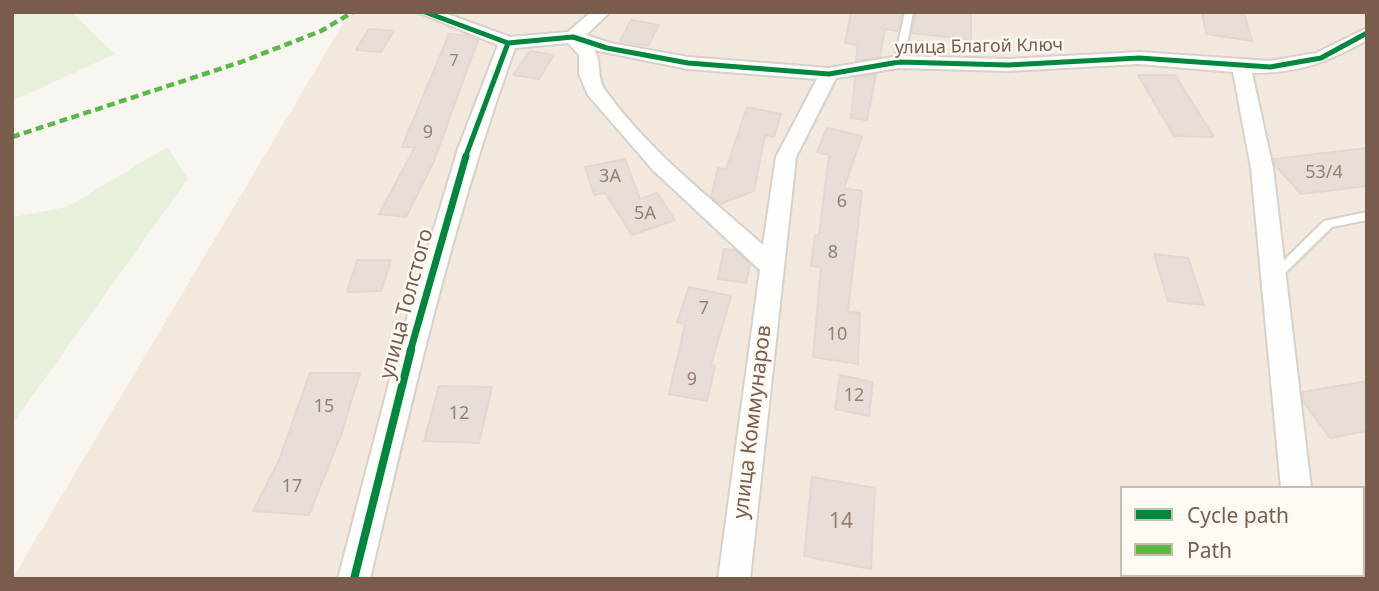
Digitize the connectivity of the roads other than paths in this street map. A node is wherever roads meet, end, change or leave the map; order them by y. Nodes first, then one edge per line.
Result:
1 (425, 12) edge
2 (602, 12) edge
3 (909, 12) edge
4 (1367, 33) edge
5 (573, 37) junction
6 (508, 43) junction
7 (899, 62) junction
8 (1241, 67) junction
9 (829, 74) junction
10 (1367, 216) edge
11 (771, 266) junction
12 (1274, 277) junction
13 (1296, 486) edge
14 (355, 579) edge
15 (734, 579) edge

1 - 6 street, улица Благой Ключ
2 - 5 street
3 - 7 lane
4 - 8 street, улица Благой Ключ
5 - 6 street, улица Благой Ключ
5 - 9 street, улица Благой Ключ
5 - 11 street
6 - 14 street, улица Толстого
7 - 8 street, улица Благой Ключ
7 - 9 street, улица Благой Ключ
8 - 12 street
9 - 11 street, улица Коммунаров
10 - 12 lane
11 - 15 street, улица Коммунаров
12 - 13 street

